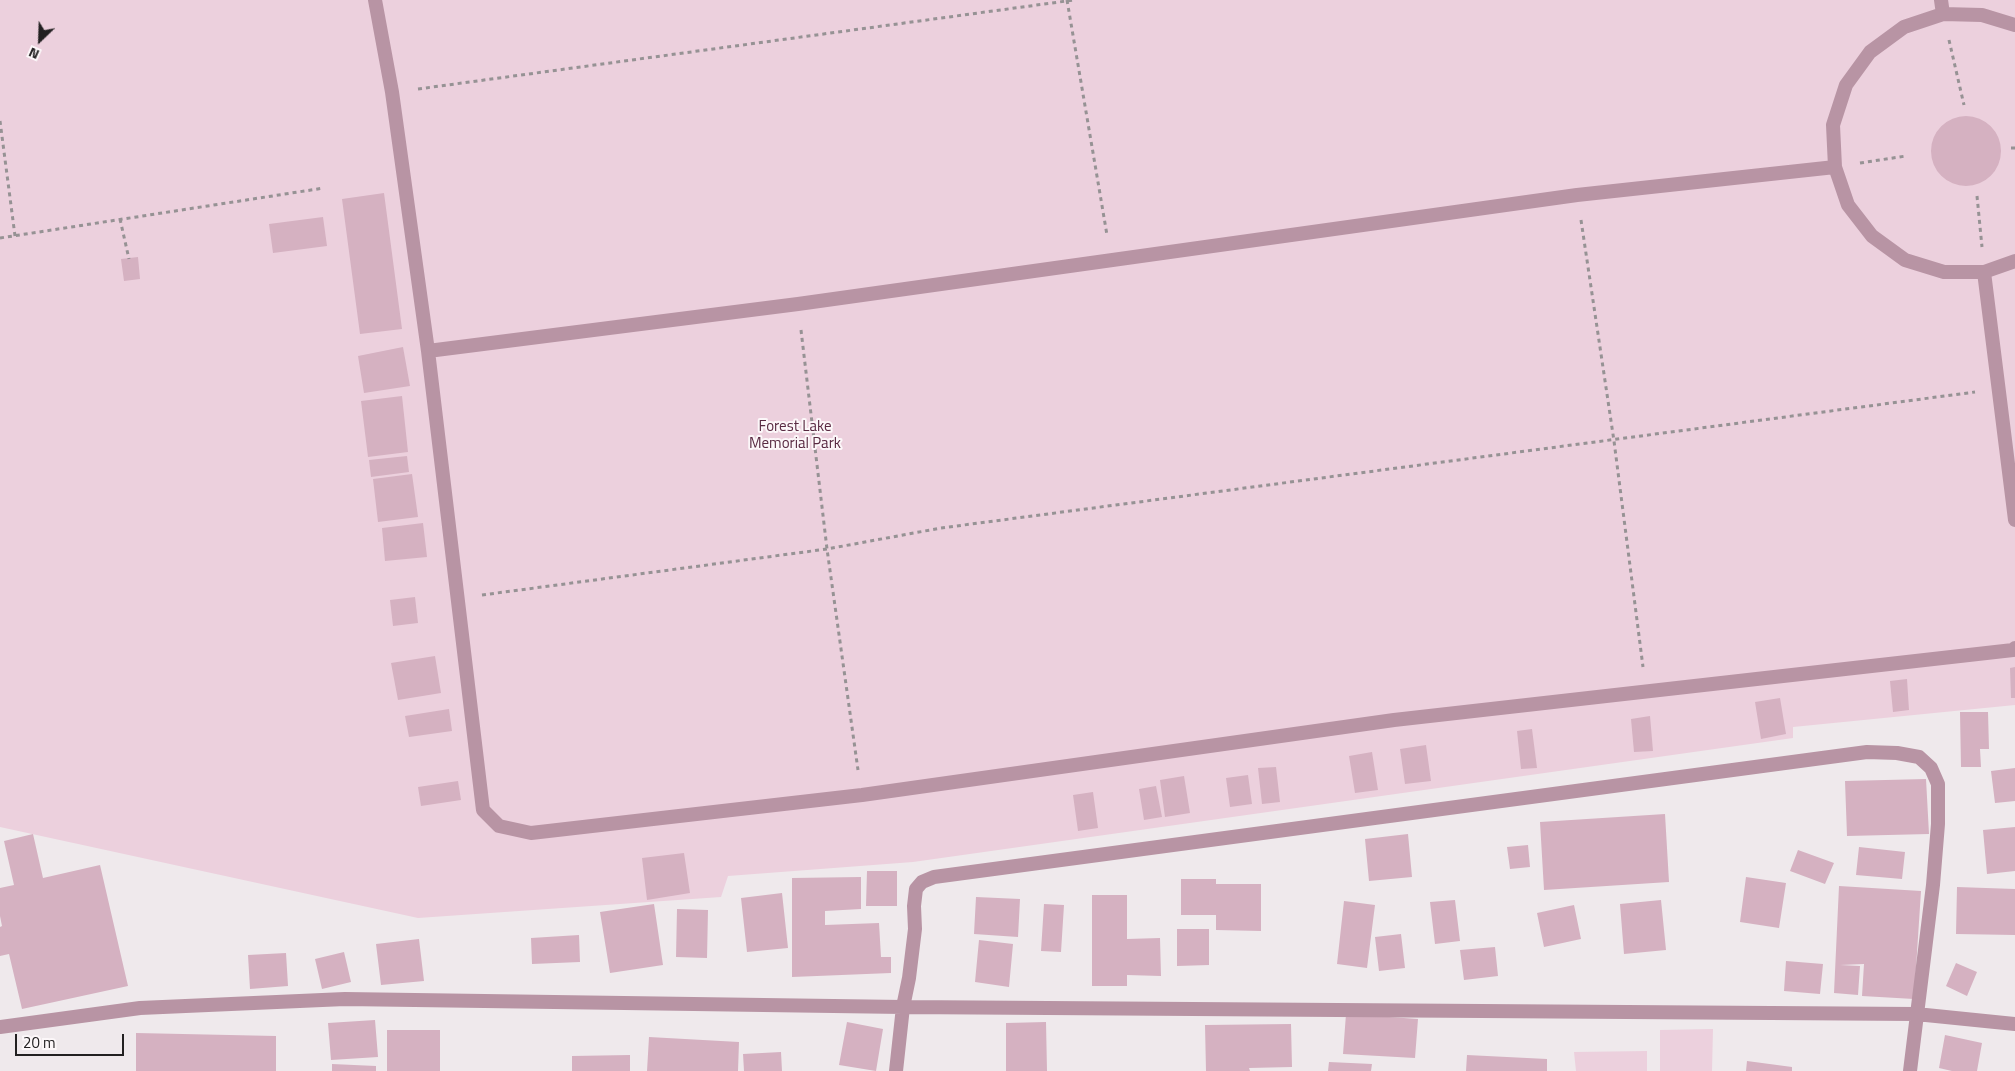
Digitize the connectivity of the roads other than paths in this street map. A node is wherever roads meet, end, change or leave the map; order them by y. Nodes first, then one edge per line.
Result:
1 (375, 0) edge
2 (1941, 0) edge
3 (1943, 14) junction
4 (2015, 25) edge
5 (1834, 167) junction
6 (2015, 261) edge
7 (1984, 272) junction
8 (428, 351) junction
9 (2015, 520) edge
10 (2014, 649) edge
11 (903, 1007) junction
12 (1916, 1014) junction
13 (2015, 1024) edge
14 (0, 1027) edge
15 (896, 1071) edge
16 (1910, 1071) edge

1 - 8 street
2 - 3 street
3 - 4 street
3 - 5 street
5 - 7 street
5 - 8 street
6 - 7 street
7 - 9 street
8 - 10 street
11 - 12 street
11 - 12 street
11 - 14 street
11 - 15 street
12 - 13 street
12 - 16 street

